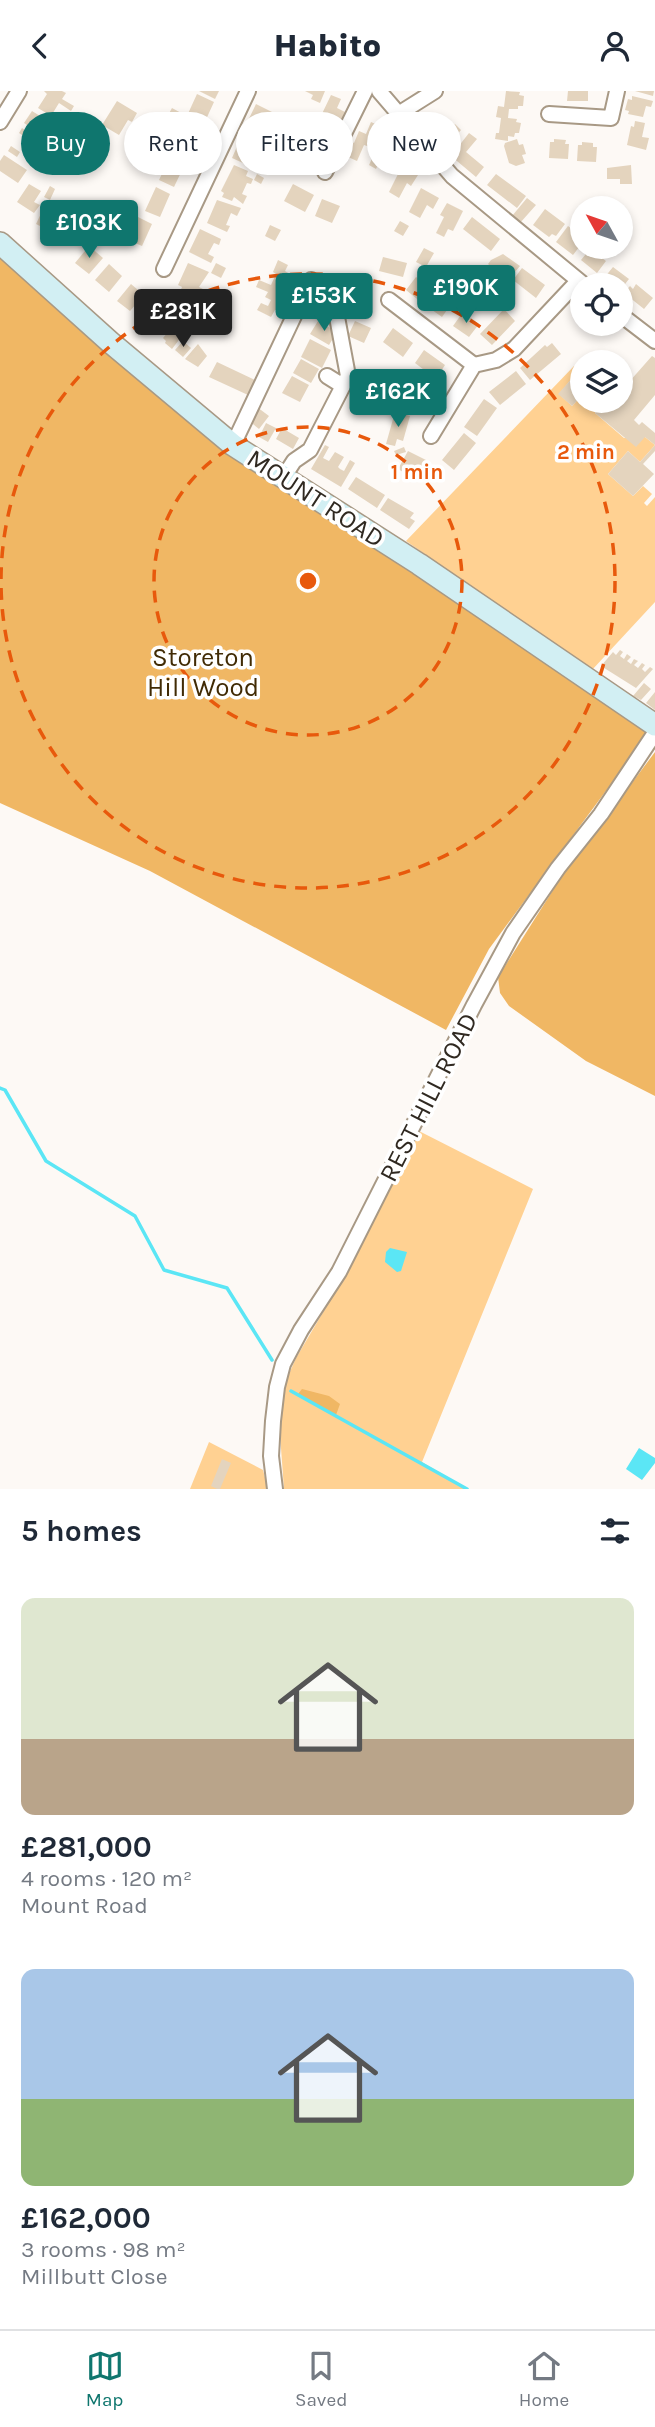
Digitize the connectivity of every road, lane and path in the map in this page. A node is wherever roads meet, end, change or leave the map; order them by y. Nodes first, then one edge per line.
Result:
1 (19, 91) edge
2 (248, 91) edge
3 (365, 91) edge
4 (379, 91) edge
5 (435, 91) edge
6 (617, 91) edge
7 (399, 112) edge
8 (402, 112) edge
9 (549, 114) dead end
10 (353, 115) edge
11 (0, 122) edge
12 (451, 175) edge
13 (0, 243) edge
14 (164, 269) dead end
15 (570, 274) edge
16 (311, 280) dead end
17 (570, 294) edge
18 (389, 300) dead end
19 (337, 317) dead end
20 (633, 324) edge
21 (655, 341) edge
22 (474, 365) junction
23 (327, 376) dead end
24 (343, 386) junction
25 (431, 436) dead end
26 (233, 445) junction
27 (283, 478) junction
28 (655, 725) edge
29 (655, 733) edge
30 (275, 1489) edge

1 - 11 street
2 - 14 street
3 - 10 street
4 - 7 street
5 - 8 street
6 - 9 street
12 - 15 street
13 - 26 main road, MOUNT ROAD
16 - 26 street
17 - 22 street
18 - 22 street
19 - 24 street
20 - 21 street
22 - 25 street
23 - 24 street
24 - 27 street
26 - 27 main road, MOUNT ROAD
27 - 28 main road, MOUNT ROAD
29 - 30 street, REST HILL ROAD

